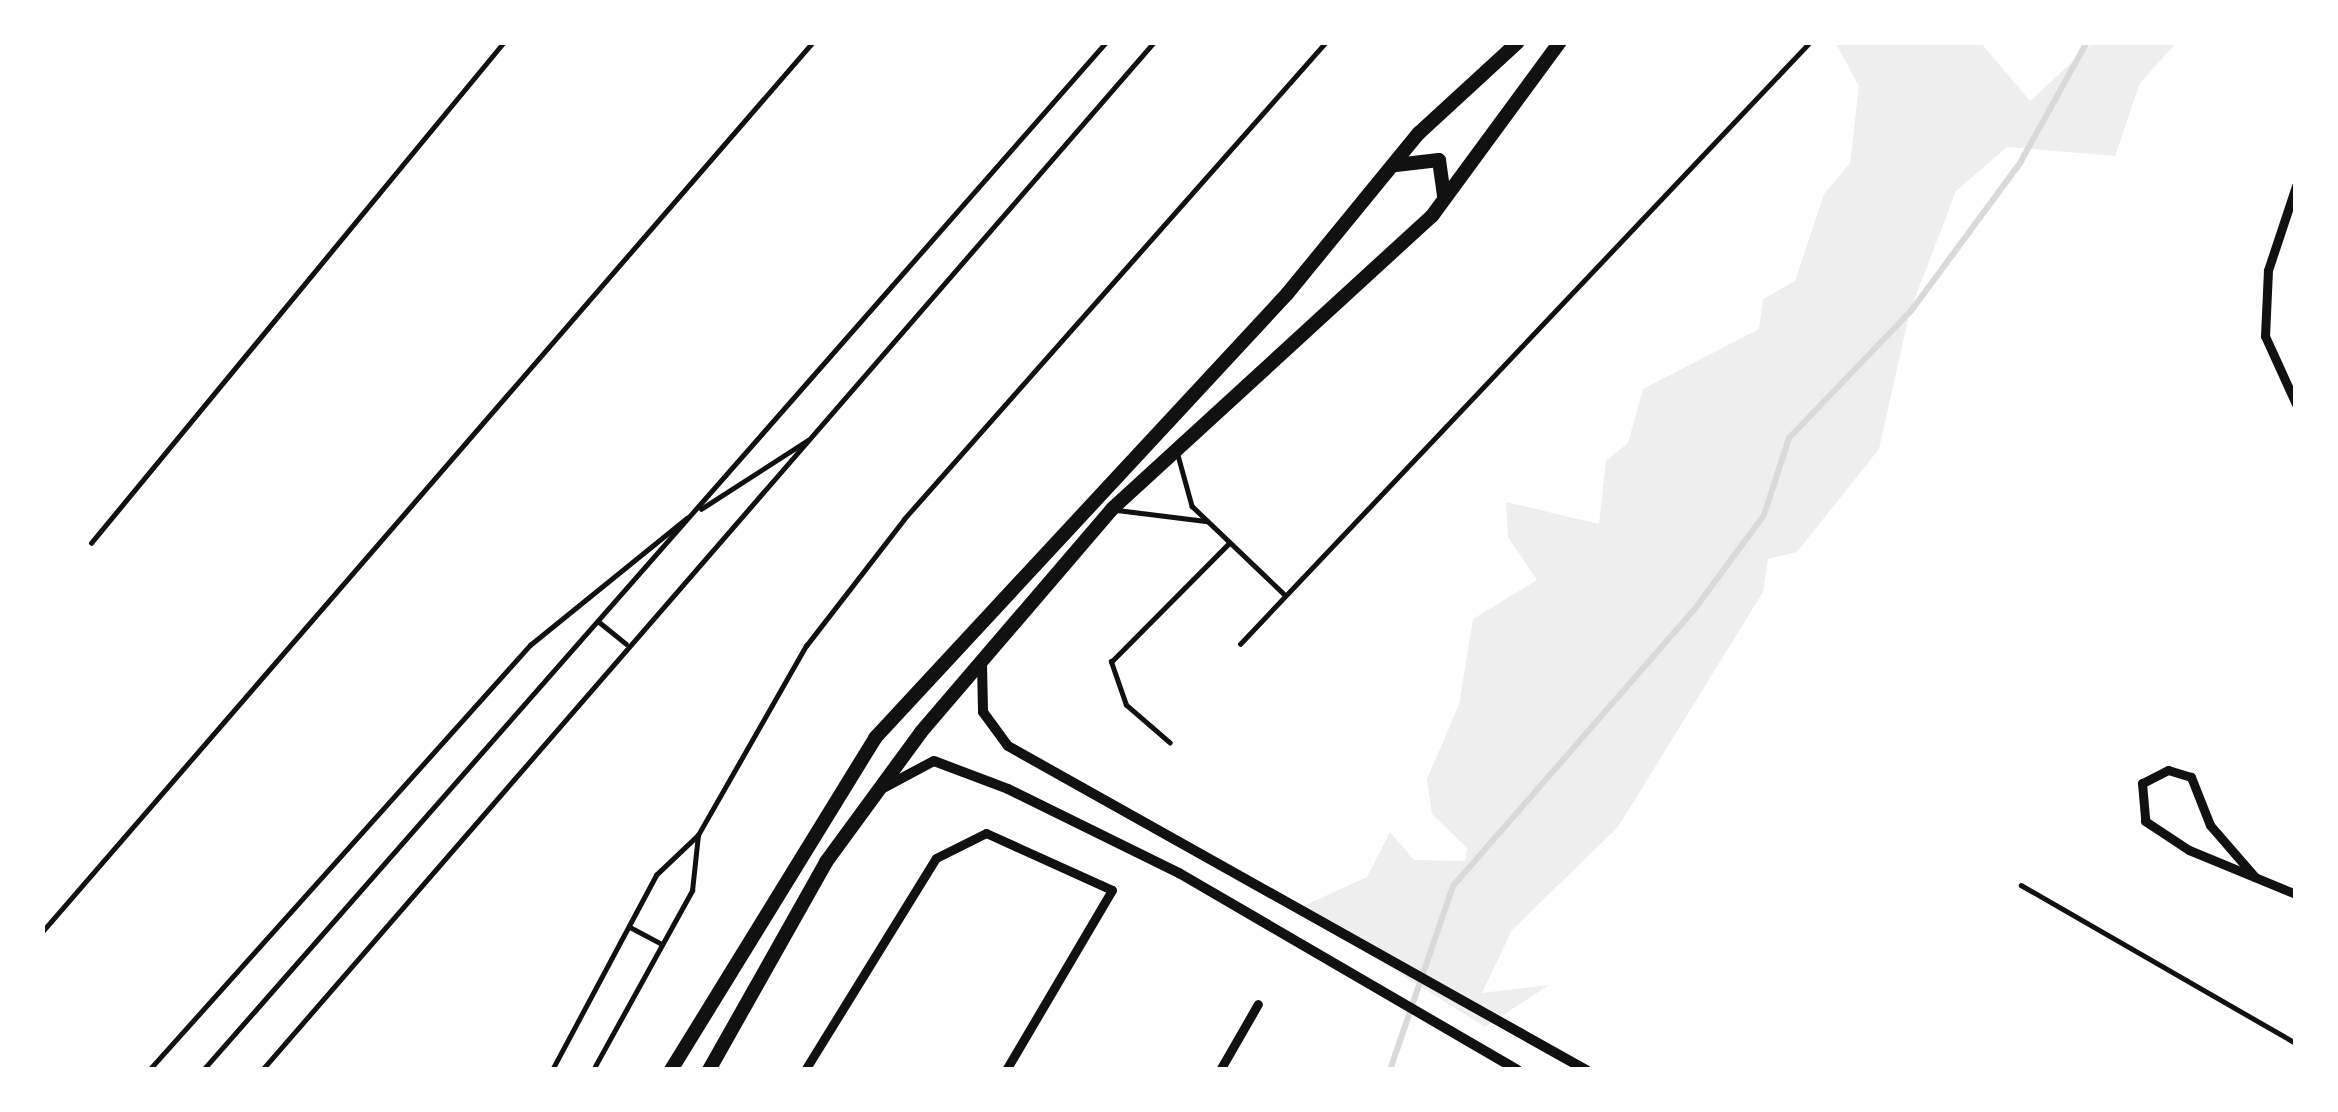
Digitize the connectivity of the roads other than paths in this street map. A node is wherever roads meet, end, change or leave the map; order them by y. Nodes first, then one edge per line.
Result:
1 (505, 42) edge
2 (813, 42) edge
3 (1106, 42) edge
4 (1154, 42) edge
5 (1326, 42) edge
6 (1518, 42) edge
7 (1560, 42) edge
8 (1810, 42) edge
9 (1384, 173) junction
10 (2296, 186) edge
11 (1432, 217) junction
12 (2296, 404) edge
13 (818, 434) junction
14 (1178, 444) junction
15 (1112, 509) junction
16 (694, 513) junction
17 (1208, 521) junction
18 (91, 543) dead end
19 (1229, 543) junction
20 (1283, 593) junction
21 (598, 621) junction
22 (626, 644) junction
23 (1240, 644) dead end
24 (982, 663) junction
25 (1170, 743) dead end
26 (869, 796) junction
27 (698, 835) junction
28 (2255, 877) junction
29 (2021, 885) dead end
30 (2296, 894) edge
31 (628, 926) junction
32 (42, 932) edge
33 (662, 944) junction
34 (1258, 1004) dead end
35 (2296, 1043) edge
36 (149, 1070) edge
37 (203, 1070) edge
38 (262, 1070) edge
39 (552, 1070) edge
40 (593, 1070) edge
41 (671, 1070) edge
42 (709, 1070) edge
43 (805, 1070) edge
44 (1006, 1070) edge
45 (1220, 1070) edge
46 (1517, 1070) edge
47 (1586, 1070) edge

1 - 18 lane
2 - 32 lane
3 - 16 lane
4 - 13 lane
5 - 27 lane
6 - 9 main road
7 - 11 main road
8 - 20 lane
9 - 11 main road
9 - 41 main road
10 - 12 street
11 - 14 main road
13 - 16 lane
13 - 22 lane
14 - 15 main road
14 - 17 lane
15 - 17 lane
15 - 24 main road
16 - 21 lane
16 - 36 lane
17 - 19 lane
19 - 20 lane
19 - 25 lane
20 - 23 lane
21 - 22 lane
21 - 37 lane
22 - 38 lane
24 - 26 main road
24 - 47 street
26 - 42 main road
26 - 46 street
27 - 31 lane
27 - 33 lane
28 - 28 street
28 - 30 street
29 - 35 lane
31 - 33 lane
31 - 39 lane
33 - 40 lane
34 - 45 street
43 - 44 street

